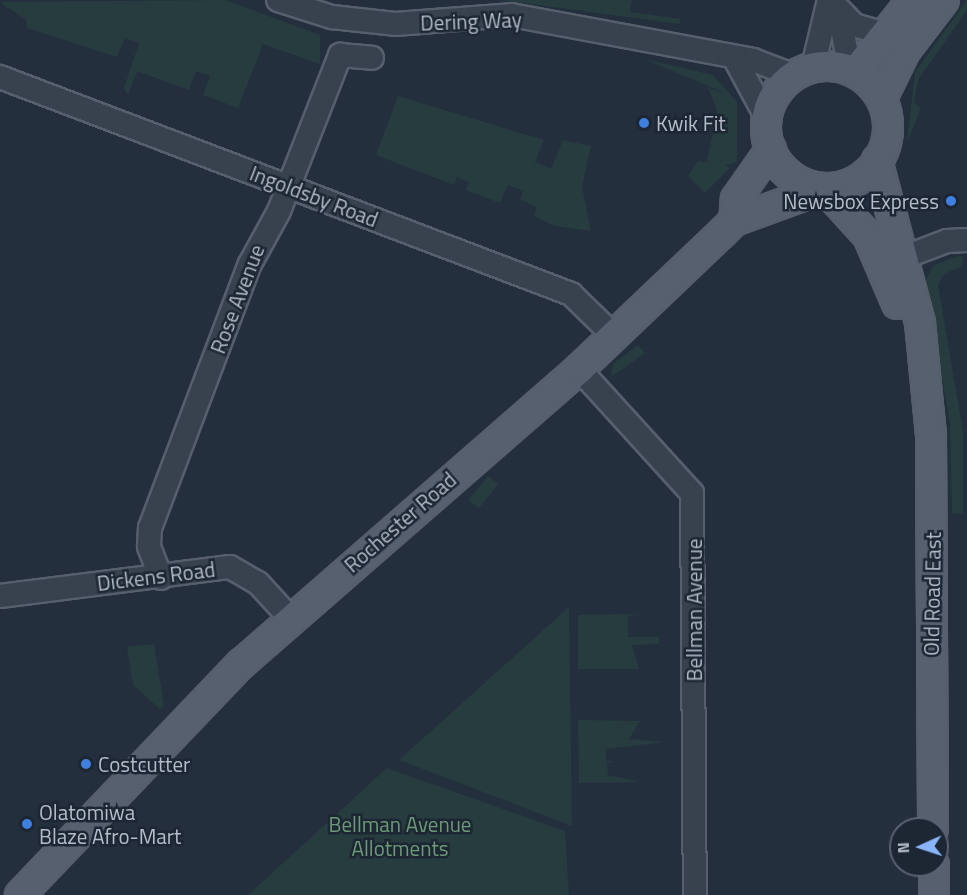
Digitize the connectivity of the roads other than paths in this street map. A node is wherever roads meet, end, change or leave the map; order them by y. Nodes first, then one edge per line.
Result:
1 (278, 0) edge
2 (912, 0) edge
3 (944, 0) edge
4 (833, 5) edge
5 (886, 34) junction
6 (372, 58) dead end
7 (735, 59) junction
8 (853, 70) junction
9 (804, 71) junction
10 (0, 77) edge
11 (882, 99) junction
12 (768, 120) junction
13 (771, 149) junction
14 (877, 160) junction
15 (289, 186) junction
16 (823, 190) junction
17 (734, 220) junction
18 (967, 240) edge
19 (893, 262) junction
20 (615, 336) junction
21 (579, 369) junction
22 (160, 578) junction
23 (0, 596) edge
24 (291, 619) junction
25 (933, 817) edge
26 (934, 877) edge
27 (20, 895) edge
28 (695, 895) edge
29 (934, 895) edge

1 - 7 street, Dering Way
2 - 5 main road
3 - 11 main road
4 - 5 street
4 - 8 street
4 - 9 street
5 - 8 main road
6 - 15 street, Rose Avenue
7 - 9 street, Dering Way
7 - 12 street
8 - 9 main road
8 - 11 main road
9 - 12 main road
10 - 15 street, Ingoldsby Road
11 - 14 main road
12 - 13 main road
13 - 16 main road
13 - 17 main road
14 - 16 main road
14 - 19 main road, Old Road East
15 - 20 street, Ingoldsby Road
15 - 22 street, Rose Avenue
16 - 17 main road
16 - 19 main road, Old Road East
17 - 20 main road, Rochester Road
18 - 19 street
19 - 25 main road, Old Road East
20 - 21 main road, Rochester Road
21 - 24 main road, Rochester Road
21 - 28 street, Bellman Avenue
22 - 23 street, Dickens Road
22 - 24 street, Dickens Road
24 - 27 main road, Rochester Road
26 - 29 main road

